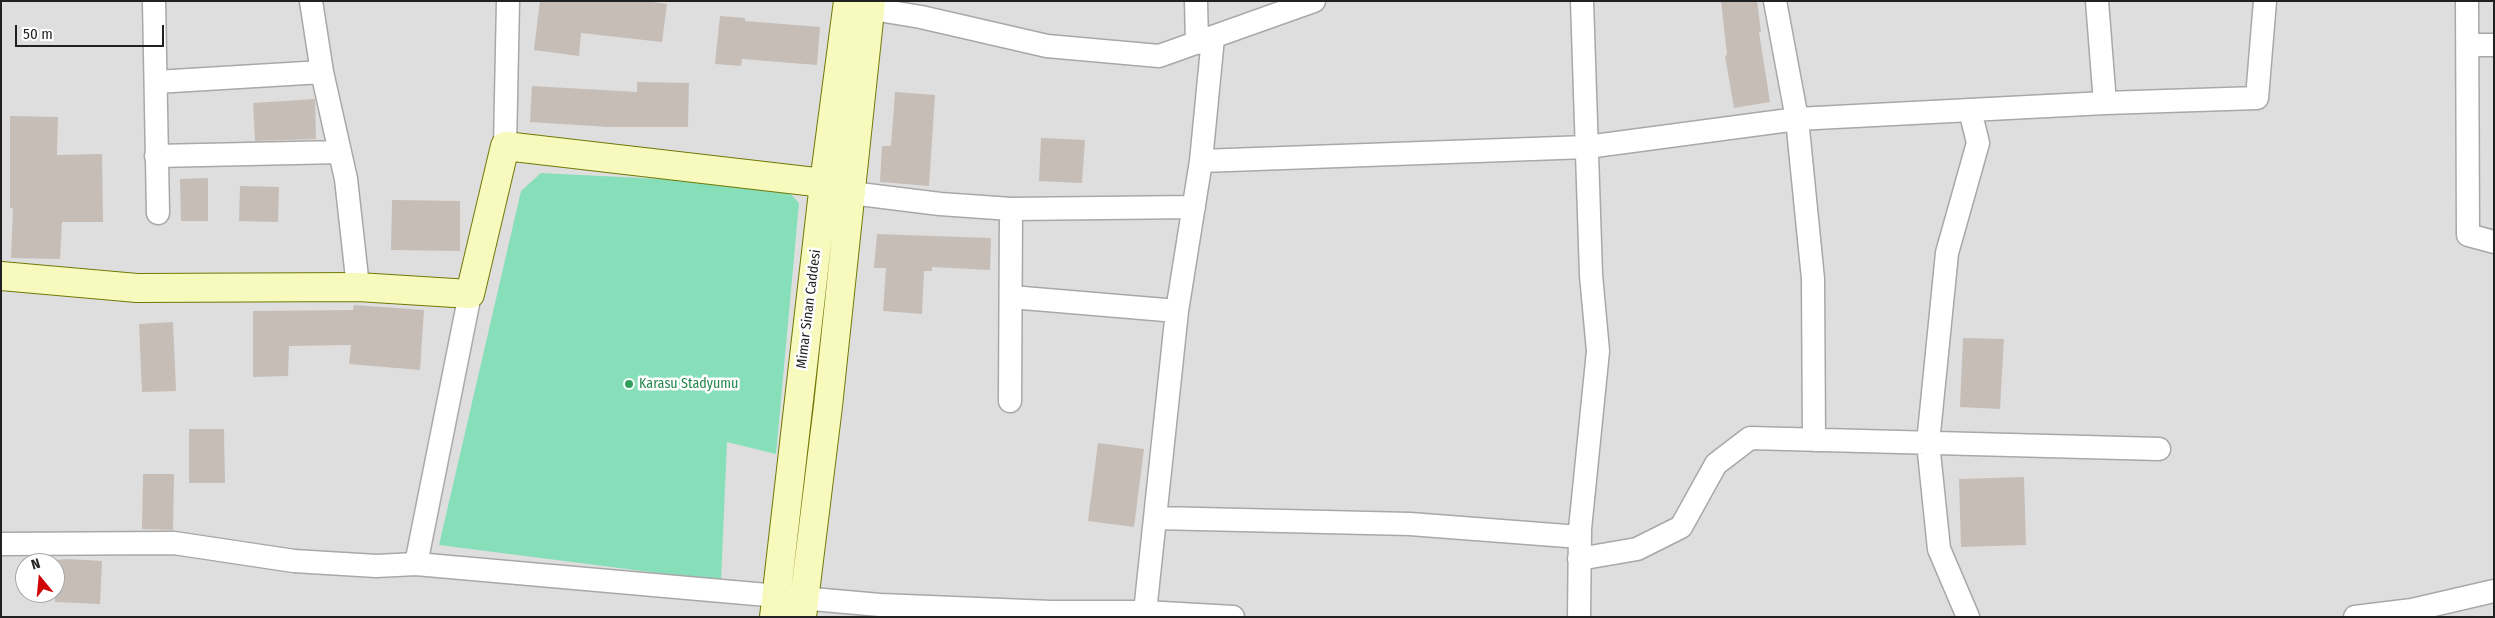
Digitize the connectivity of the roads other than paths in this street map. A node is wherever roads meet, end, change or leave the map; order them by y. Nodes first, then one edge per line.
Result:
1 (154, 1) edge
2 (311, 1) edge
3 (508, 1) edge
4 (1196, 1) edge
5 (1314, 1) edge
6 (1582, 1) edge
7 (1775, 1) edge
8 (2097, 1) edge
9 (2265, 1) edge
10 (2467, 1) edge
11 (859, 4) edge
12 (1205, 40) junction
13 (2468, 45) junction
14 (2494, 45) edge
15 (322, 72) junction
16 (156, 82) junction
17 (2105, 103) junction
18 (1970, 110) junction
19 (1797, 119) junction
20 (505, 146) junction
21 (1587, 147) junction
22 (340, 152) junction
23 (156, 156) junction
24 (1201, 161) junction
25 (824, 183) junction
26 (851, 193) junction
27 (1194, 207) junction
28 (1011, 209) junction
29 (158, 213) dead end
30 (2494, 242) edge
31 (1, 276) edge
32 (358, 287) junction
33 (470, 294) junction
34 (1011, 297) junction
35 (1178, 310) junction
36 (1010, 401) dead end
37 (1814, 440) junction
38 (1928, 443) junction
39 (2159, 450) dead end
40 (1156, 518) junction
41 (1, 544) edge
42 (1580, 548) junction
43 (416, 564) junction
44 (2494, 591) edge
45 (775, 607) edge
46 (803, 608) edge
47 (1145, 612) junction
48 (1051, 614) edge
49 (1198, 616) edge
50 (1233, 617) edge
51 (1578, 617) edge
52 (1968, 617) edge
53 (2355, 617) edge

1 - 16 street
2 - 15 street
3 - 20 street
4 - 12 street
5 - 12 street
6 - 21 street
7 - 19 street
8 - 17 street
9 - 17 street
10 - 13 street
11 - 12 street
11 - 25 main road, Mimar Sinan Caddesi
11 - 26 main road, Mimar Sinan Caddesi
12 - 24 street
13 - 14 street
13 - 30 street
15 - 16 street
15 - 22 street
16 - 23 street
17 - 18 street
18 - 19 street
18 - 38 street
19 - 21 street
19 - 37 street
20 - 25 main road
20 - 33 main road
21 - 24 street
21 - 42 street
22 - 23 street
22 - 32 street
23 - 29 street
24 - 27 street
25 - 26 main road
25 - 45 main road, Mimar Sinan Caddesi
26 - 28 street
26 - 46 main road, Mimar Sinan Caddesi
27 - 28 street
27 - 35 street
28 - 34 street
31 - 32 main road
32 - 33 main road
33 - 43 street
34 - 35 street
34 - 36 street
35 - 40 street
37 - 38 street
37 - 42 street
38 - 39 street
38 - 52 street
40 - 42 street
40 - 47 street
41 - 43 street
42 - 51 street
43 - 45 street
44 - 53 street
45 - 46 street
46 - 48 street
47 - 48 street
47 - 49 street
49 - 50 street

